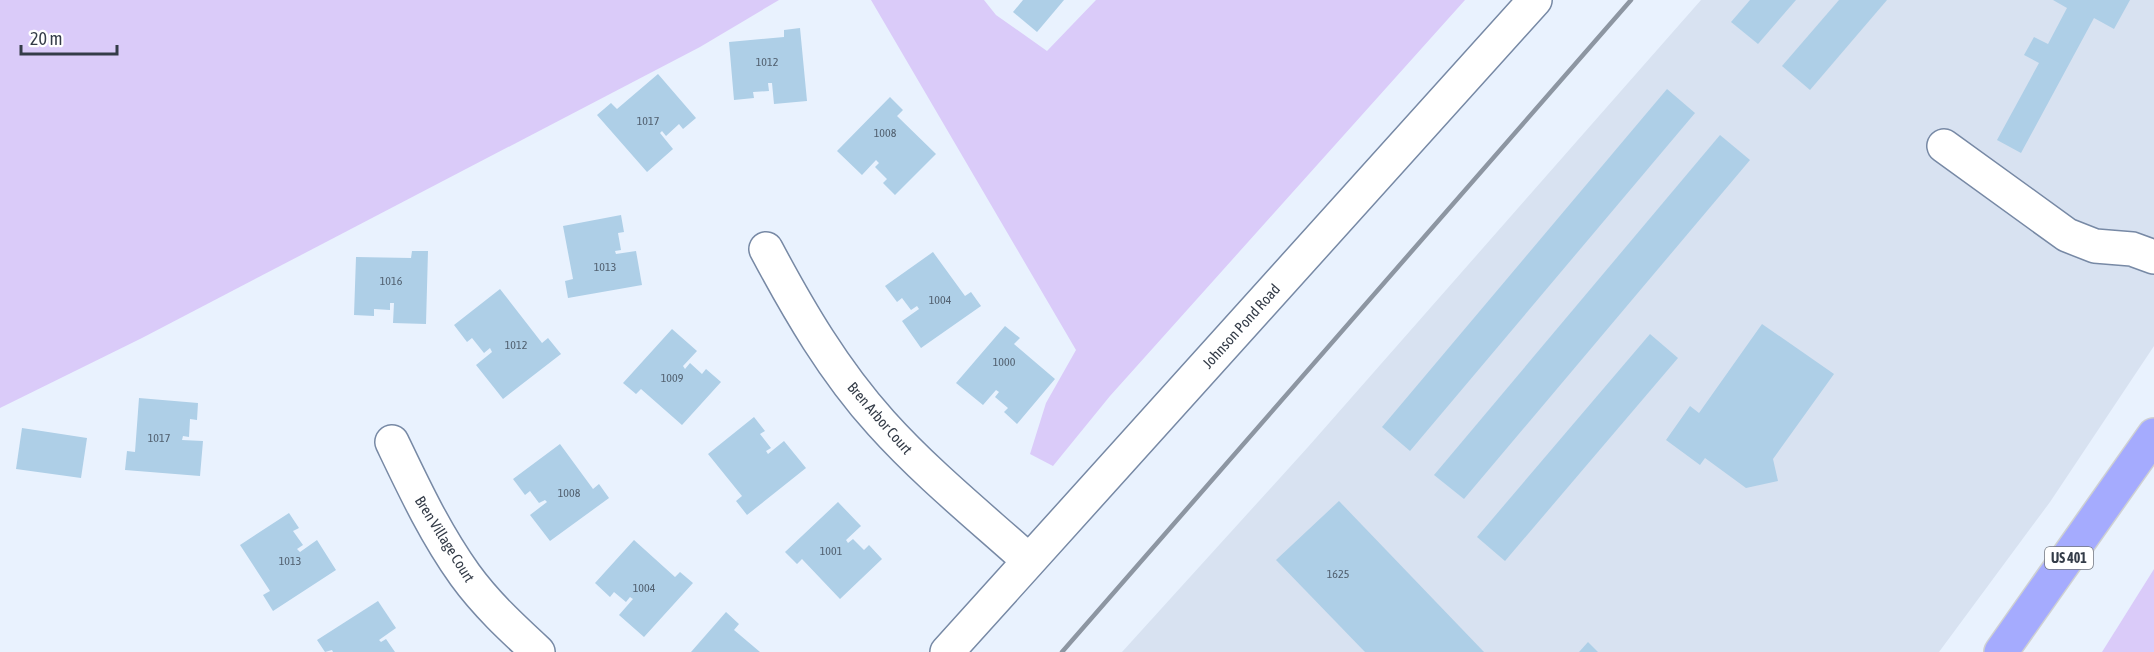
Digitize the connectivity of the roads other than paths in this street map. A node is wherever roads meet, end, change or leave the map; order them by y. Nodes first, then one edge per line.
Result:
1 (1535, 0) edge
2 (1944, 146) dead end
3 (766, 249) dead end
4 (2154, 257) edge
5 (2154, 435) edge
6 (392, 442) dead end
7 (2154, 471) edge
8 (2106, 505) junction
9 (1028, 560) junction
10 (538, 652) edge
11 (947, 652) edge
12 (2001, 652) edge

1 - 9 street, Johnson Pond Road
2 - 4 street
3 - 9 street, Bren Arbor Court
5 - 8 highway, US 401
6 - 10 street, Bren Village Court
7 - 8 highway
8 - 12 highway, US 401
9 - 11 street, Johnson Pond Road

